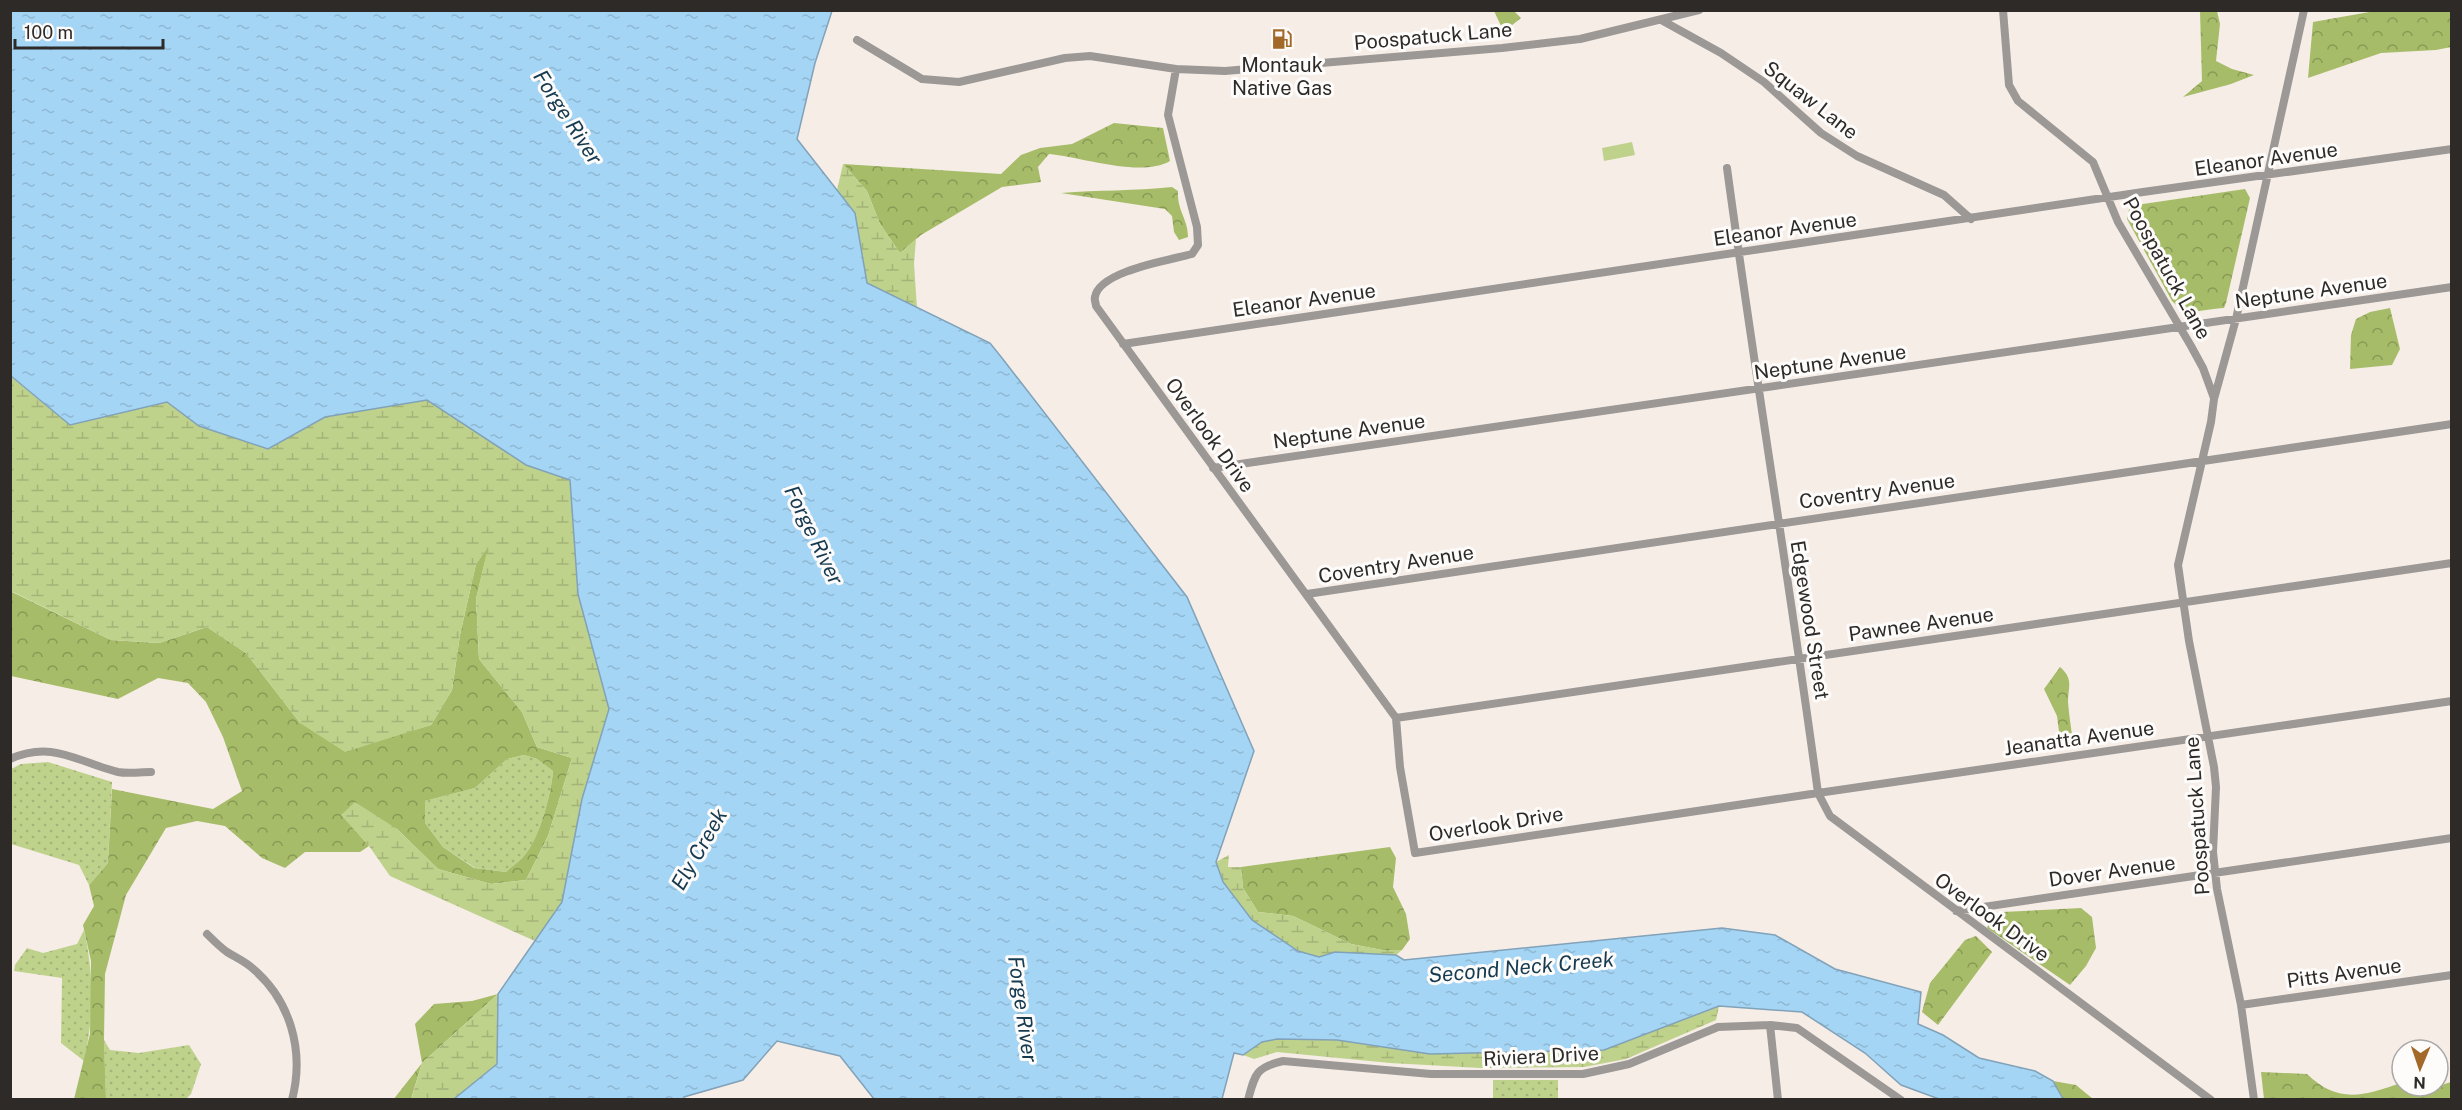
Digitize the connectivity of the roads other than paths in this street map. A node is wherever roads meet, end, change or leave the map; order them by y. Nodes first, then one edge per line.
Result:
1 (1699, 10) edge
2 (2003, 10) edge
3 (2304, 10) edge
4 (1664, 21) junction
5 (856, 40) dead end
6 (1176, 69) junction
7 (2451, 149) edge
8 (1727, 168) dead end
9 (2266, 176) junction
10 (2110, 198) junction
11 (1971, 219) junction
12 (1738, 253) junction
13 (2451, 287) edge
14 (2236, 319) junction
15 (2178, 327) junction
16 (1123, 344) junction
17 (1757, 389) junction
18 (2214, 399) junction
19 (2451, 424) edge
20 (2202, 460) junction
21 (1213, 468) junction
22 (1779, 522) junction
23 (2451, 563) edge
24 (1307, 594) junction
25 (2183, 602) junction
26 (1800, 658) junction
27 (2451, 701) edge
28 (1396, 718) junction
29 (2209, 736) junction
30 (10, 759) edge
31 (151, 772) dead end
32 (1818, 792) junction
33 (2451, 838) edge
34 (2216, 873) junction
35 (1956, 911) junction
36 (207, 934) dead end
37 (2451, 975) edge
38 (2241, 1005) junction
39 (1770, 1025) junction
40 (1900, 1099) edge
41 (292, 1100) edge
42 (1248, 1100) edge
43 (1778, 1100) edge
44 (2211, 1100) edge
45 (2254, 1100) edge

1 - 4 street, Poospatuck Lane
2 - 10 street, Poospatuck Lane
3 - 9 street, Poospatuck Lane
4 - 6 street, Poospatuck Lane
4 - 11 street, Squaw Lane
5 - 6 street, Poospatuck Lane
6 - 16 street, Overlook Drive
7 - 9 street, Eleanor Avenue
8 - 12 street, Edgewood Street
9 - 10 street, Eleanor Avenue
9 - 14 street, Poospatuck Lane
10 - 11 street, Eleanor Avenue
10 - 15 street, Poospatuck Lane
11 - 12 street, Eleanor Avenue
12 - 16 street, Eleanor Avenue
12 - 17 street, Edgewood Street
13 - 14 street, Neptune Avenue
14 - 15 street, Neptune Avenue
14 - 18 street, Poospatuck Lane
15 - 17 street, Neptune Avenue
15 - 18 street, Poospatuck Lane
16 - 21 street, Overlook Drive
17 - 21 street, Neptune Avenue
17 - 22 street, Edgewood Street
18 - 20 street, Poospatuck Lane
19 - 20 street, Coventry Avenue
20 - 22 street, Coventry Avenue
20 - 25 street, Poospatuck Lane
21 - 24 street, Overlook Drive
22 - 24 street, Coventry Avenue
22 - 26 street, Edgewood Street
23 - 25 street, Pawnee Avenue
24 - 28 street, Overlook Drive
25 - 26 street, Pawnee Avenue
25 - 29 street, Poospatuck Lane
26 - 28 street, Pawnee Avenue
26 - 32 street, Edgewood Street
27 - 29 street, Jeanatta Avenue
28 - 32 street, Overlook Drive
29 - 32 street, Jeanatta Avenue
29 - 34 street, Poospatuck Lane
30 - 31 street
32 - 35 street, Overlook Drive
33 - 34 street, Dover Avenue
34 - 35 street, Dover Avenue
34 - 38 street, Poospatuck Lane
35 - 44 street, Overlook Drive
36 - 41 street
37 - 38 street, Pitts Avenue
38 - 45 street, Poospatuck Lane
39 - 40 street, Riviera Drive
39 - 42 street, Riviera Drive
39 - 43 street

